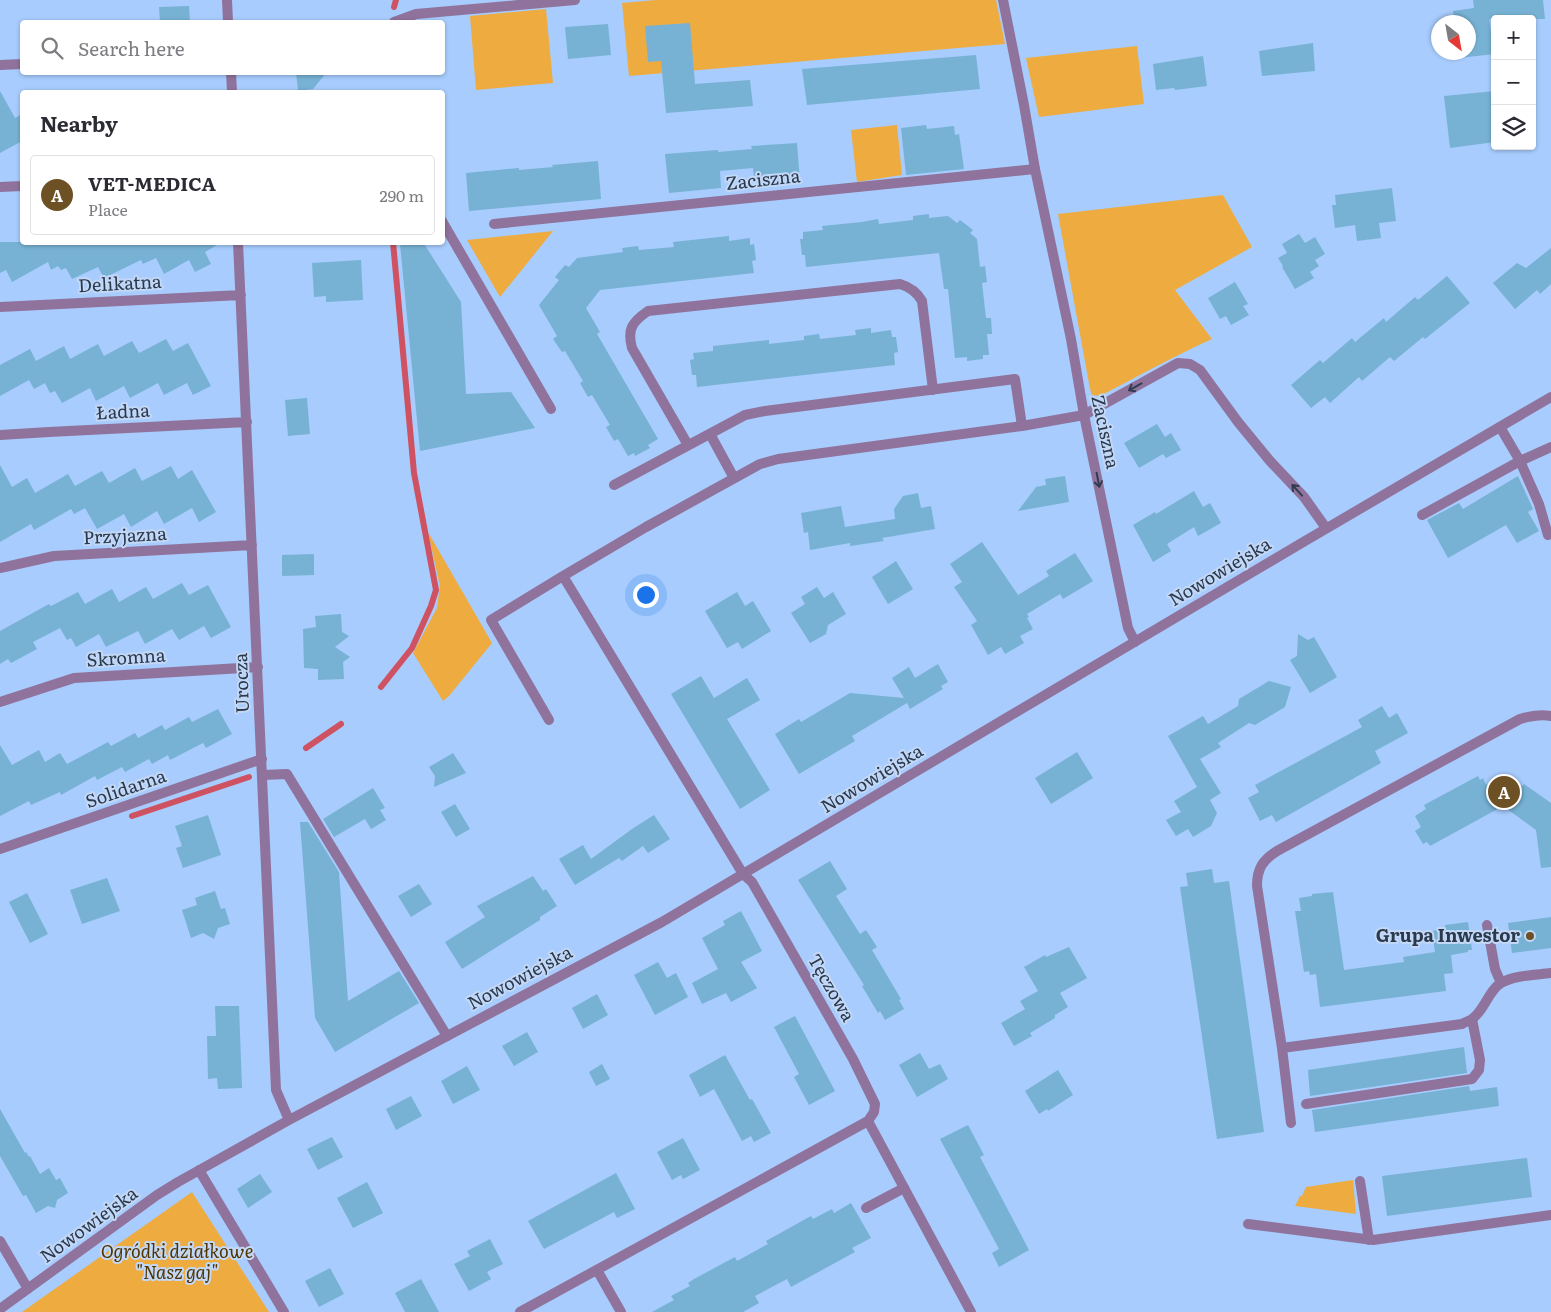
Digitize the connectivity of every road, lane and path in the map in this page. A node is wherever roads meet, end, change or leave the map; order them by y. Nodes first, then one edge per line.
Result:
1 (227, 0) edge
2 (575, 0) edge
3 (1003, 0) edge
4 (228, 20) edge
5 (400, 20) edge
6 (20, 64) edge
7 (0, 65) edge
8 (231, 75) edge
9 (232, 90) edge
10 (1035, 169) junction
11 (20, 186) edge
12 (0, 187) edge
13 (494, 224) dead end
14 (445, 226) edge
15 (238, 245) edge
16 (241, 295) junction
17 (0, 307) edge
18 (933, 390) junction
19 (1551, 397) edge
20 (551, 409) dead end
21 (1084, 415) junction
22 (247, 422) junction
23 (1022, 426) junction
24 (1500, 427) junction
25 (710, 434) junction
26 (0, 436) edge
27 (688, 446) junction
28 (1551, 447) edge
29 (1520, 460) junction
30 (734, 478) junction
31 (614, 485) dead end
32 (1422, 515) dead end
33 (1326, 528) junction
34 (1548, 536) dead end
35 (252, 545) junction
36 (0, 568) edge
37 (563, 576) junction
38 (1135, 642) junction
39 (258, 667) junction
40 (0, 702) edge
41 (1551, 716) edge
42 (549, 720) dead end
43 (262, 759) junction
44 (263, 775) junction
45 (0, 849) edge
46 (743, 874) junction
47 (1487, 925) dead end
48 (1551, 973) edge
49 (1500, 983) junction
50 (1472, 1019) junction
51 (447, 1036) junction
52 (1282, 1048) junction
53 (1306, 1104) dead end
54 (289, 1120) junction
55 (868, 1121) junction
56 (1291, 1123) dead end
57 (199, 1170) junction
58 (1360, 1181) dead end
59 (904, 1188) junction
60 (866, 1208) dead end
61 (1551, 1215) edge
62 (1248, 1224) dead end
63 (0, 1240) edge
64 (1369, 1240) junction
65 (597, 1270) junction
66 (28, 1288) junction
67 (0, 1309) edge
68 (284, 1312) edge
69 (520, 1312) edge
70 (621, 1312) edge
71 (972, 1312) edge

1 - 4 street
2 - 5 street
3 - 10 street, Zaciszna
6 - 7 street
8 - 9 street
10 - 13 street, Zaciszna
10 - 21 street, Zaciszna
11 - 12 street
14 - 20 street
15 - 16 street, Urocza
16 - 17 street, Delikatna
16 - 22 street, Urocza
18 - 23 street
18 - 25 street
18 - 27 street
19 - 24 street, Nowowiejska
21 - 23 street
33 -> 21 street
21 -> 38 street, Zaciszna
22 - 26 street, Ładna
22 - 35 street, Urocza
23 - 30 street
24 - 29 street
24 - 33 street, Nowowiejska
25 - 27 street
25 - 30 street
27 - 31 street
28 - 29 street
29 - 32 street
29 - 34 street
30 - 37 street
33 - 38 street, Nowowiejska
35 - 36 street, Przyjazna
35 - 39 street, Urocza
37 - 42 street
37 - 46 street
38 - 46 street, Nowowiejska
39 - 40 street, Skromna
39 - 43 street, Urocza
41 - 52 street
43 - 44 street, Urocza
43 - 45 street, Solidarna
44 - 51 street
44 - 54 street, Urocza
46 - 51 street, Nowowiejska
46 - 55 street, Tęczowa
47 - 49 street
48 - 49 street
49 - 50 street
50 - 52 street
50 - 53 street
51 - 54 street, Nowowiejska
52 - 56 street
54 - 57 street, Nowowiejska
55 - 59 street
55 - 65 street
57 - 66 street, Nowowiejska
57 - 68 street
58 - 64 street
59 - 60 street
59 - 71 street
61 - 64 street
62 - 64 street
63 - 66 street
65 - 69 street
65 - 70 street
66 - 67 street, Nowowiejska

